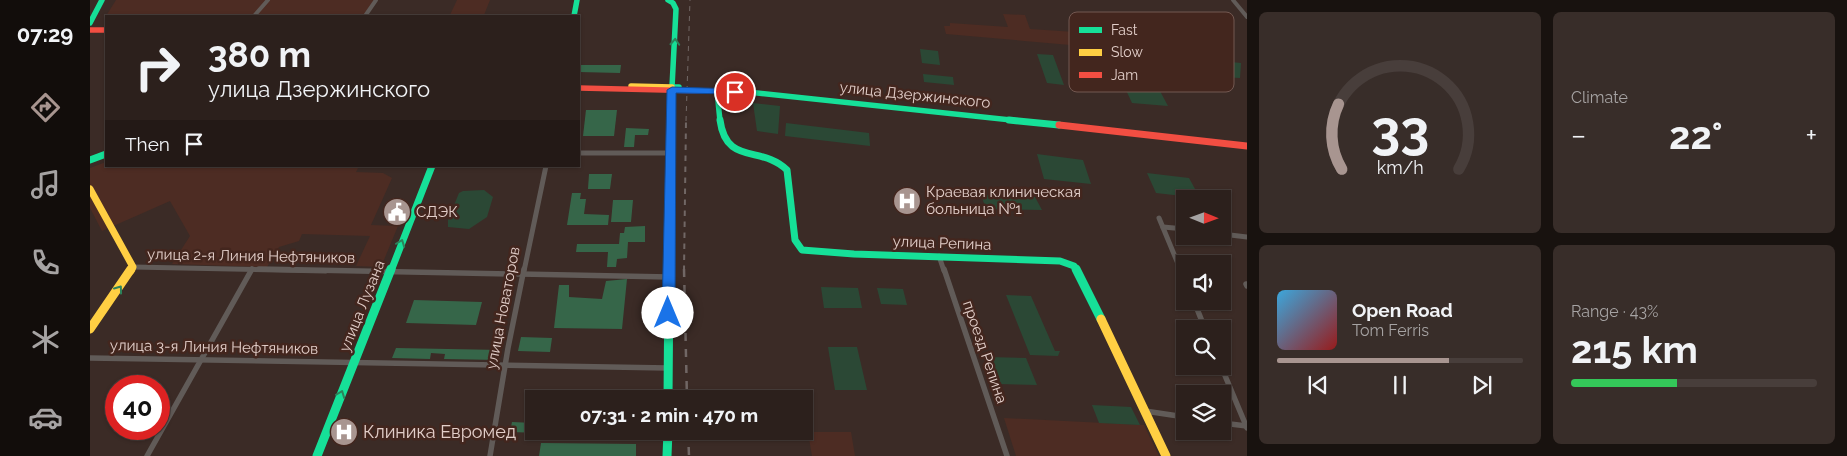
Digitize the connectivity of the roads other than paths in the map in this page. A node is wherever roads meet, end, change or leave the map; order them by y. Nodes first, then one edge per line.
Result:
1 (102, 0) edge
2 (268, 0) edge
3 (376, 0) edge
4 (585, 0) edge
5 (1233, 0) edge
6 (673, 1) edge
7 (576, 4) edge
8 (255, 15) edge
9 (366, 15) edge
10 (1247, 17) edge
11 (90, 23) edge
12 (90, 30) edge
13 (105, 30) edge
14 (580, 87) edge
15 (672, 88) junction
16 (717, 91) junction
17 (1247, 142) edge
18 (1247, 146) edge
19 (580, 153) edge
20 (670, 153) junction
21 (105, 154) edge
22 (90, 160) edge
23 (432, 167) edge
24 (546, 167) edge
25 (90, 190) edge
26 (1159, 218) dead end
27 (1163, 227) junction
28 (1176, 229) edge
29 (1231, 235) edge
30 (1247, 237) edge
31 (940, 256) junction
32 (1176, 258) edge
33 (133, 267) junction
34 (252, 269) junction
35 (391, 271) junction
36 (524, 273) junction
37 (669, 277) junction
38 (90, 328) edge
39 (90, 358) edge
40 (201, 360) junction
41 (354, 362) junction
42 (505, 365) junction
43 (668, 368) junction
44 (1225, 375) edge
45 (668, 390) edge
46 (1145, 411) junction
47 (1176, 416) edge
48 (1231, 424) edge
49 (1247, 427) edge
50 (668, 440) edge
51 (147, 456) edge
52 (317, 456) edge
53 (490, 456) edge
54 (667, 456) edge
55 (1007, 456) edge
56 (1166, 456) edge

1 - 11 main road
2 - 8 street
3 - 9 street
4 - 7 main road
5 - 10 street
15 -> 6 main road
12 - 13 main road
14 - 15 main road, улица Дзержинского
15 - 16 main road, улица Дзержинского
15 - 17 main road, улица Дзержинского
15 - 20 main road
16 - 18 main road, улица Дзержинского
16 - 31 main road, улица Репина
19 - 20 street
20 - 37 main road
21 - 22 main road
35 -> 23 main road, улица Лузана
24 - 36 street, улица Новаторов
25 - 33 main road
26 - 27 street
27 - 28 street
27 - 32 street
29 - 30 street
31 - 46 main road, улица Репина
31 - 55 street, проезд Репина
33 - 34 street, улица 2-я Линия Нефтяников
38 -> 33 main road
34 - 35 street, улица 2-я Линия Нефтяников
34 - 40 street
35 - 36 street, улица 2-я Линия Нефтяников
35 - 41 main road, улица Лузана
36 - 37 street, улица 2-я Линия Нефтяников
36 - 42 street, улица Новаторов
37 - 43 main road
39 - 40 street, улица 3-я Линия Нефтяников
40 - 41 street, улица 3-я Линия Нефтяников
40 - 51 street
41 - 42 street, улица 3-я Линия Нефтяников
52 -> 41 main road, улица Лузана
42 - 43 street, улица 3-я Линия Нефтяников
42 - 53 street, улица Новаторов
43 - 45 main road
44 - 49 street
46 - 47 street
46 - 56 main road, улица Репина
48 - 49 street
50 - 54 main road

